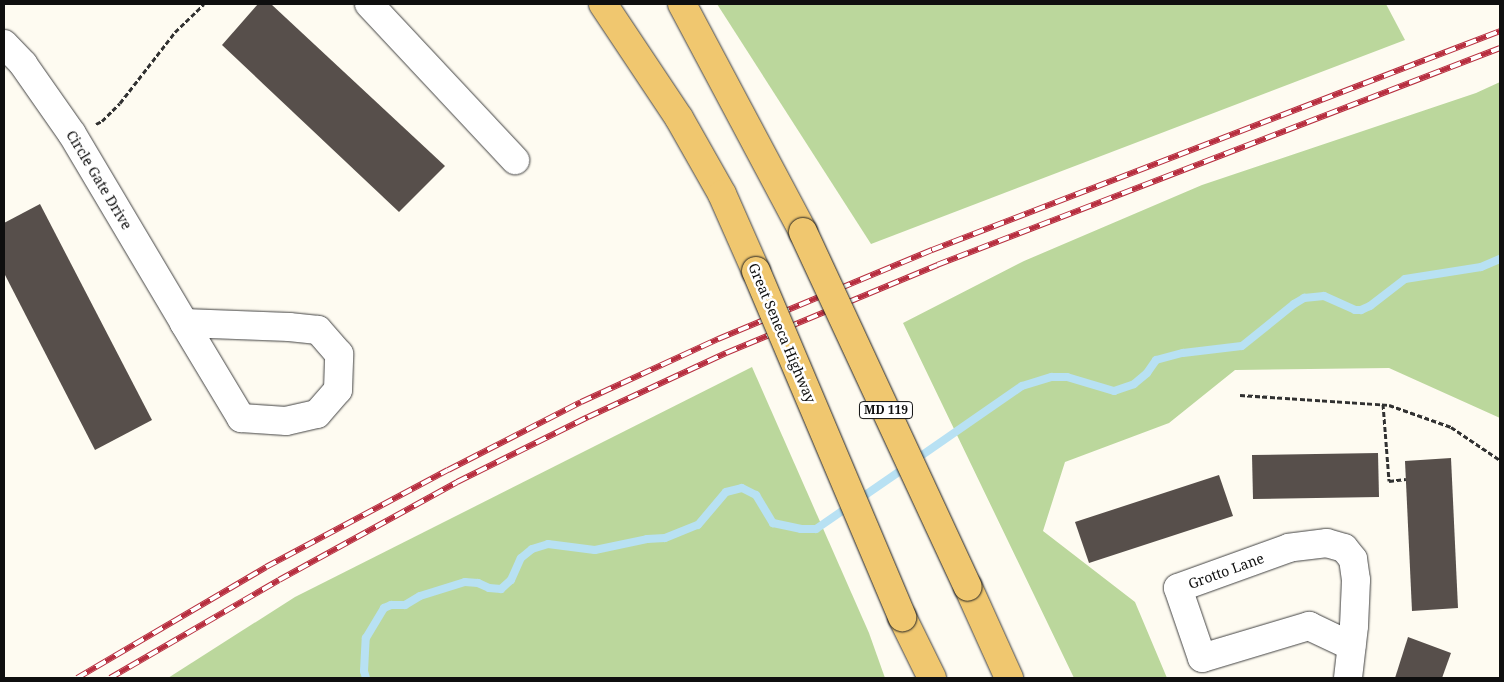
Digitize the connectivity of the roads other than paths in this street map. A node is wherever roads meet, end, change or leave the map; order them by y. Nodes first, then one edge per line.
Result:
1 (369, 4) edge
2 (603, 4) edge
3 (682, 4) edge
4 (4, 44) edge
5 (515, 160) dead end
6 (184, 323) junction
7 (1351, 646) junction
8 (932, 678) edge
9 (1010, 678) edge
10 (1348, 678) edge

1 - 5 street
2 - 8 main road, Great Seneca Highway, bridge
3 - 9 main road, MD 119, bridge
4 - 6 street, Circle Gate Drive
6 - 6 street, Circle Gate Drive
7 - 7 street, Grotto Lane
7 - 10 street, Grotto Lane

